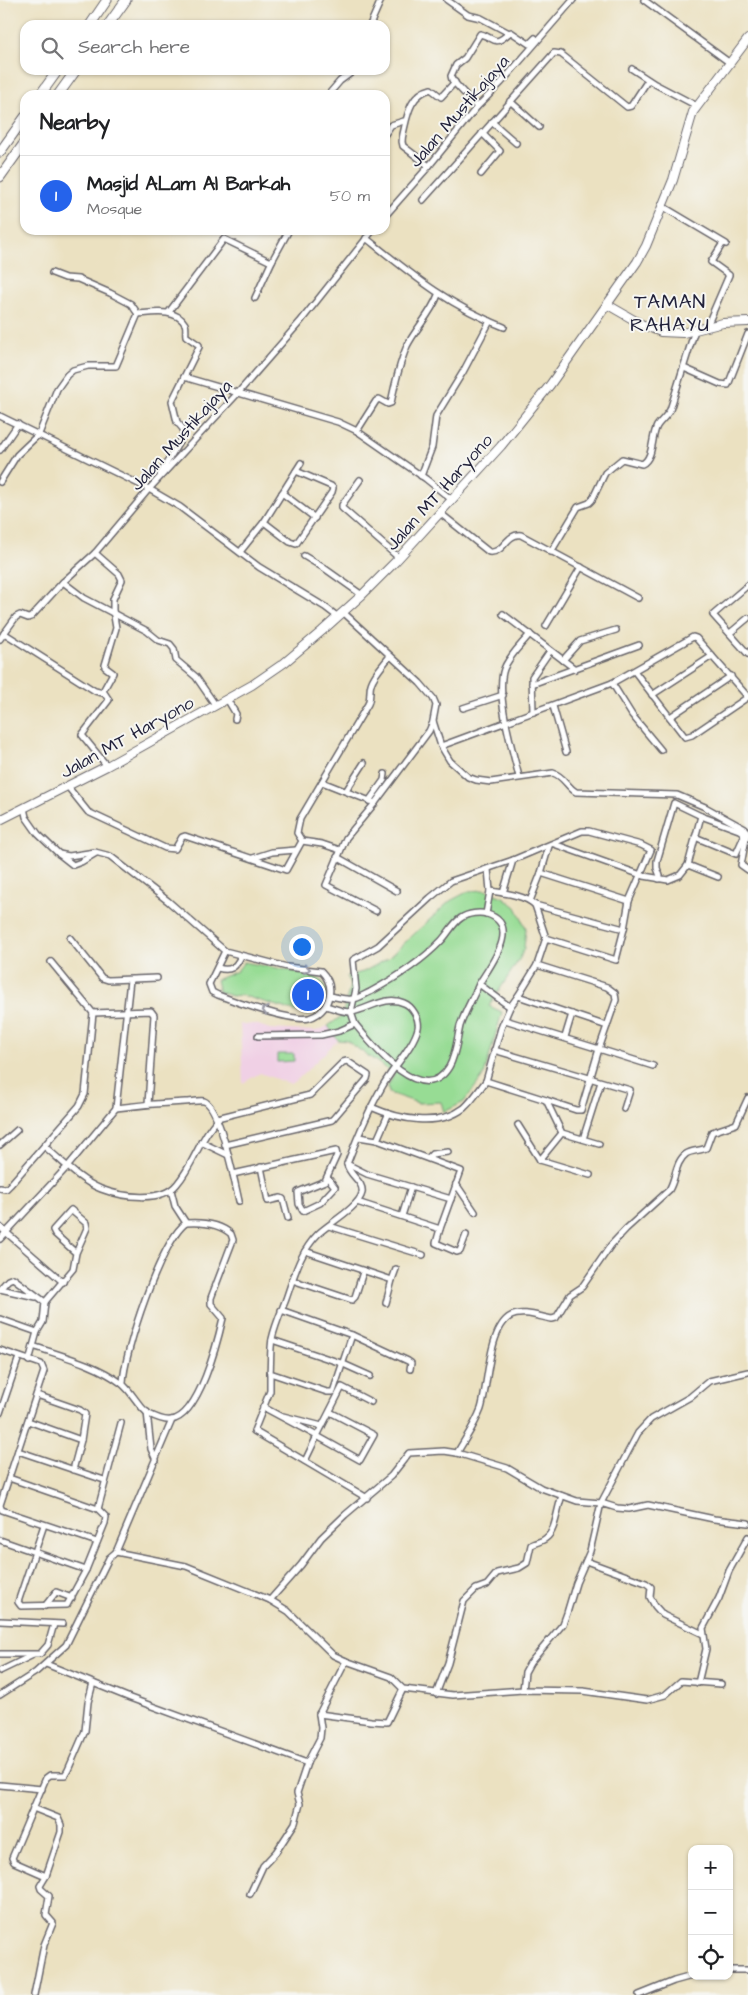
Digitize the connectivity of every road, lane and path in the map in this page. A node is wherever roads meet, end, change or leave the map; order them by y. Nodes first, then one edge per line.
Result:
1 (107, 0) edge
2 (126, 0) edge
3 (381, 0) edge
4 (447, 0) edge
5 (572, 0) edge
6 (644, 0) edge
7 (93, 20) edge
8 (112, 20) edge
9 (372, 20) edge
10 (508, 33) junction
11 (748, 39) edge
12 (730, 63) junction
13 (632, 69) dead end
14 (54, 75) edge
15 (72, 75) edge
16 (348, 75) edge
17 (648, 80) junction
18 (455, 82) junction
19 (44, 90) edge
20 (62, 90) edge
21 (332, 90) edge
22 (510, 101) junction
23 (697, 106) junction
24 (477, 107) junction
25 (404, 122) junction
26 (492, 122) junction
27 (20, 124) edge
28 (390, 126) edge
29 (539, 128) dead end
30 (482, 133) junction
31 (516, 143) dead end
32 (20, 149) edge
33 (0, 152) edge
34 (429, 166) junction
35 (481, 174) dead end
36 (0, 177) edge
37 (423, 200) dead end
38 (662, 206) junction
39 (390, 210) edge
40 (286, 235) edge
41 (369, 235) edge
42 (366, 238) junction
43 (272, 261) junction
44 (52, 273) dead end
45 (438, 295) junction
46 (255, 298) dead end
47 (608, 305) junction
48 (169, 312) junction
49 (138, 314) junction
50 (490, 321) junction
51 (748, 322) edge
52 (707, 326) junction
53 (504, 327) dead end
54 (695, 330) junction
55 (748, 334) edge
56 (684, 368) junction
57 (184, 377) junction
58 (238, 393) junction
59 (0, 416) edge
60 (18, 424) junction
61 (357, 431) junction
62 (39, 434) junction
63 (0, 450) edge
64 (301, 462) dead end
65 (296, 471) junction
66 (421, 476) junction
67 (360, 480) dead end
68 (157, 481) junction
69 (0, 482) edge
70 (149, 489) junction
71 (282, 493) junction
72 (452, 500) junction
73 (440, 513) junction
74 (315, 518) junction
75 (264, 522) junction
76 (95, 552) junction
77 (240, 552) junction
78 (551, 552) junction
79 (304, 556) dead end
80 (399, 558) junction
81 (581, 567) junction
82 (63, 582) junction
83 (748, 585) edge
84 (362, 595) junction
85 (638, 598) dead end
86 (114, 613) junction
87 (341, 614) junction
88 (503, 614) dead end
89 (748, 618) edge
90 (546, 626) dead end
91 (616, 630) dead end
92 (4, 633) junction
93 (730, 633) junction
94 (530, 634) junction
95 (0, 639) edge
96 (639, 645) dead end
97 (550, 650) junction
98 (747, 652) edge
99 (390, 656) junction
100 (712, 656) junction
101 (563, 660) junction
102 (575, 669) junction
103 (635, 672) junction
104 (730, 676) junction
105 (532, 684) junction
106 (612, 684) junction
107 (103, 693) junction
108 (652, 694) junction
109 (503, 695) junction
110 (227, 700) junction
111 (216, 706) junction
112 (553, 706) junction
113 (463, 708) dead end
114 (533, 712) junction
115 (670, 717) junction
116 (235, 719) dead end
117 (433, 721) junction
118 (507, 723) junction
119 (441, 746) junction
120 (661, 750) dead end
121 (566, 752) dead end
122 (364, 763) dead end
123 (107, 766) junction
124 (385, 774) dead end
125 (519, 777) junction
126 (322, 782) junction
127 (68, 787) junction
128 (346, 791) junction
129 (369, 801) junction
130 (375, 803) junction
131 (24, 808) junction
132 (701, 816) junction
133 (0, 820) edge
134 (695, 837) junction
135 (302, 842) junction
136 (551, 845) junction
137 (296, 850) junction
138 (340, 850) junction
139 (97, 852) junction
140 (59, 854) junction
141 (253, 858) junction
142 (337, 858) junction
143 (513, 860) junction
144 (688, 865) junction
145 (488, 869) junction
146 (748, 870) edge
147 (541, 873) junction
148 (642, 875) junction
149 (718, 877) dead end
150 (659, 879) junction
151 (397, 891) dead end
152 (490, 891) junction
153 (502, 893) junction
154 (530, 901) junction
155 (629, 901) junction
156 (535, 905) junction
157 (376, 911) dead end
158 (486, 914) junction
159 (624, 929) junction
160 (70, 938) dead end
161 (546, 938) junction
162 (225, 951) junction
163 (241, 956) junction
164 (51, 962) dead end
165 (537, 965) junction
166 (218, 968) junction
167 (157, 978) dead end
168 (130, 980) junction
169 (479, 984) junction
170 (330, 996) junction
171 (518, 996) junction
172 (354, 1000) junction
173 (326, 1006) junction
174 (510, 1007) junction
175 (126, 1012) junction
176 (351, 1012) junction
177 (93, 1013) junction
178 (572, 1014) junction
179 (505, 1020) junction
180 (356, 1024) junction
181 (607, 1026) junction
182 (258, 1036) dead end
183 (565, 1037) junction
184 (598, 1048) junction
185 (494, 1050) junction
186 (395, 1066) junction
187 (653, 1066) dead end
188 (591, 1079) junction
189 (486, 1081) junction
190 (601, 1082) junction
191 (748, 1098) edge
192 (546, 1100) junction
193 (148, 1104) junction
194 (371, 1107) junction
195 (116, 1108) junction
196 (624, 1109) dead end
197 (388, 1115) junction
198 (217, 1119) junction
199 (518, 1125) dead end
200 (17, 1130) dead end
201 (562, 1133) junction
202 (359, 1137) junction
203 (583, 1139) junction
204 (377, 1140) junction
205 (201, 1142) junction
206 (599, 1144) dead end
207 (0, 1145) edge
208 (225, 1145) junction
209 (44, 1146) junction
210 (448, 1152) dead end
211 (228, 1155) junction
212 (428, 1158) junction
213 (540, 1160) junction
214 (348, 1164) junction
215 (68, 1166) junction
216 (261, 1167) junction
217 (233, 1174) junction
218 (367, 1174) junction
219 (590, 1175) dead end
220 (328, 1178) junction
221 (361, 1183) junction
222 (456, 1184) junction
223 (411, 1187) junction
224 (0, 1188) edge
225 (170, 1190) junction
226 (451, 1200) junction
227 (239, 1201) dead end
228 (357, 1202) junction
229 (475, 1212) dead end
230 (402, 1216) junction
231 (288, 1218) dead end
232 (186, 1223) junction
233 (0, 1226) edge
234 (329, 1226) junction
235 (440, 1229) junction
236 (6, 1232) junction
237 (466, 1235) dead end
238 (0, 1239) edge
239 (305, 1252) junction
240 (76, 1253) junction
241 (423, 1255) dead end
242 (396, 1269) dead end
243 (363, 1272) junction
244 (292, 1280) junction
245 (392, 1280) junction
246 (63, 1282) junction
247 (0, 1289) edge
248 (37, 1297) junction
249 (45, 1302) junction
250 (386, 1303) dead end
251 (281, 1310) junction
252 (0, 1319) edge
253 (37, 1332) junction
254 (352, 1335) junction
255 (272, 1340) junction
256 (33, 1346) junction
257 (0, 1350) edge
258 (19, 1357) junction
259 (29, 1360) junction
260 (341, 1363) junction
261 (410, 1369) dead end
262 (748, 1372) edge
263 (270, 1373) junction
264 (370, 1376) dead end
265 (122, 1383) junction
266 (37, 1395) junction
267 (371, 1402) dead end
268 (263, 1407) junction
269 (0, 1412) edge
270 (147, 1412) junction
271 (330, 1412) junction
272 (275, 1414) junction
273 (172, 1420) junction
274 (28, 1421) junction
275 (121, 1423) dead end
276 (322, 1426) junction
277 (317, 1436) junction
278 (81, 1440) junction
279 (18, 1451) junction
280 (457, 1453) junction
281 (156, 1460) junction
282 (305, 1461) junction
283 (73, 1470) junction
284 (9, 1478) junction
285 (104, 1480) junction
286 (562, 1496) junction
287 (367, 1498) junction
288 (601, 1503) junction
289 (0, 1506) edge
290 (98, 1509) junction
291 (748, 1523) edge
292 (44, 1525) junction
293 (748, 1537) edge
294 (0, 1540) edge
295 (97, 1542) junction
296 (34, 1552) junction
297 (116, 1552) junction
298 (586, 1560) junction
299 (86, 1570) junction
300 (72, 1598) junction
301 (270, 1600) junction
302 (45, 1606) junction
303 (0, 1621) edge
304 (54, 1624) junction
305 (63, 1624) dead end
306 (704, 1634) junction
307 (0, 1654) edge
308 (32, 1655) junction
309 (346, 1661) junction
310 (46, 1664) junction
311 (0, 1671) edge
312 (93, 1683) junction
313 (698, 1683) junction
314 (721, 1684) dead end
315 (403, 1689) junction
316 (523, 1690) junction
317 (436, 1694) junction
318 (0, 1696) edge
319 (319, 1714) junction
320 (307, 1763) junction
321 (0, 1785) edge
322 (42, 1789) junction
323 (33, 1808) junction
324 (46, 1876) junction
325 (250, 1894) dead end
326 (733, 1970) edge
327 (748, 1970) edge
328 (688, 1977) edge
329 (34, 1995) edge
330 (639, 1995) edge

1 - 7 highway
2 - 8 highway
3 - 9 street
4 - 10 street
5 - 10 street
5 - 24 street, Jalan Mustikajaya
6 - 12 street
10 - 18 street
11 - 12 main road, Jalan MT Haryono
12 - 23 main road, Jalan MT Haryono
13 - 17 street
14 - 19 highway
15 - 20 highway
16 - 21 street
17 - 22 street
17 - 23 street
18 - 24 street
18 - 25 street
22 - 26 street
22 - 29 street
23 - 38 main road, Jalan MT Haryono
24 - 34 street, Jalan Mustikajaya
25 - 28 street
25 - 34 street
26 - 30 street
26 - 31 street
27 - 33 highway
30 - 35 street
30 - 37 street
32 - 36 highway
34 - 39 street, Jalan Mustikajaya
38 - 47 main road, Jalan MT Haryono
38 - 52 street
40 - 43 street
41 - 42 street, Jalan Mustikajaya
42 - 45 street
42 - 58 street, Jalan Mustikajaya
43 - 46 street
43 - 48 street
44 - 49 street
45 - 50 street
45 - 61 street
47 - 54 main road
47 - 72 main road, Jalan MT Haryono
48 - 49 street
48 - 57 street
49 - 62 street
50 - 53 street
50 - 66 street
51 - 52 main road
52 - 54 main road
54 - 56 street
55 - 56 street
56 - 78 street
57 - 58 street
57 - 68 street
58 - 61 street
58 - 68 street, Jalan Mustikajaya
59 - 60 street
60 - 62 street
60 - 63 street
61 - 66 street
62 - 69 street
62 - 70 street
64 - 65 street
65 - 71 street
65 - 74 street
66 - 72 street
67 - 80 street
68 - 70 street, Jalan Mustikajaya
70 - 76 street, Jalan Mustikajaya
70 - 77 street
71 - 74 street
71 - 75 street
72 - 73 main road, Jalan MT Haryono
73 - 78 street
73 - 80 main road, Jalan MT Haryono
74 - 75 street
75 - 77 street
76 - 82 street, Jalan Mustikajaya
76 - 86 street
77 - 87 street
78 - 81 street
79 - 84 street
80 - 84 main road, Jalan MT Haryono
81 - 85 street
81 - 90 street
82 - 86 street
82 - 92 street, Jalan Mustikajaya
83 - 93 street
84 - 87 main road, Jalan MT Haryono
86 - 107 street
86 - 111 street
87 - 99 street
87 - 110 main road, Jalan MT Haryono
88 - 94 street
89 - 93 street
91 - 101 street
92 - 95 street, Jalan Mustikajaya
92 - 107 street
93 - 98 street
94 - 97 street
94 - 109 street
96 - 102 street
97 - 101 street
97 - 105 street
99 - 117 street
99 - 126 street
100 - 103 street
100 - 104 street
100 - 108 street
101 - 102 street
102 - 105 street
103 - 106 street
103 - 108 street
104 - 115 street
104 - 115 street
105 - 114 street
106 - 112 street
106 - 120 street
107 - 123 street
108 - 115 street
109 - 113 street
109 - 118 street
110 - 111 main road, Jalan MT Haryono
110 - 116 street
111 - 123 main road, Jalan MT Haryono
112 - 114 street
112 - 121 street
114 - 118 street
117 - 119 street
117 - 130 street
118 - 119 street
118 - 125 street
119 - 125 street
122 - 128 street
123 - 127 main road, Jalan MT Haryono
124 - 129 street
125 - 146 street
126 - 128 street
126 - 135 street
127 - 131 main road, Jalan MT Haryono
127 - 141 street
128 - 129 street
129 - 130 street
130 - 138 street
131 - 133 main road, Jalan MT Haryono
131 - 140 street
132 - 134 street
132 - 134 street
132 - 150 street
134 - 144 street
135 - 137 street
135 - 138 street
136 - 143 street
136 - 147 street
136 - 148 street
136 - 148 street
137 - 141 street
137 - 141 street
138 - 142 street
139 - 140 street
139 - 140 street
139 - 162 street
142 - 151 street
142 - 157 street
143 - 145 street
143 - 153 street
144 - 149 street
144 - 150 street
145 - 152 street
145 - 172 street
147 - 154 street
147 - 155 street
148 - 150 street
148 - 155 street
152 - 153 street
152 - 158 street
153 - 154 street
154 - 156 street
155 - 159 street
156 - 159 street
156 - 161 street
158 - 169 street
158 - 172 street
159 - 161 street
160 - 168 street
161 - 165 street
162 - 163 street
162 - 166 street
163 - 166 street
163 -> 170 street
164 - 177 street
165 - 171 street
165 - 181 street
173 -> 166 street
167 - 168 street
168 - 175 street
169 - 174 street
169 - 186 street
170 - 172 street
170 - 173 street
171 - 174 street
171 - 178 street
172 - 176 street
173 - 176 street
174 - 179 street
175 - 177 street
175 - 193 street
175 - 195 street
176 - 180 street
176 - 186 street
177 - 209 street
178 - 181 street
178 - 183 street
179 - 183 street
179 - 185 street
180 - 182 street
180 - 186 street
181 - 184 street
183 - 184 street
184 - 187 street
184 - 188 street
185 - 188 street
185 - 189 street
186 - 194 street
188 - 190 street
188 - 192 street
189 - 192 street
189 - 197 street
190 - 196 street
190 - 203 street
191 - 280 street
192 - 201 street
193 - 195 street
193 - 198 street
194 - 197 street
194 - 202 street
195 - 215 street
197 - 204 street
198 - 205 street
198 - 208 street
198 - 208 street
199 - 213 street
200 - 207 street
201 - 203 street
201 - 213 street
202 - 204 street
202 - 214 street
203 - 206 street
204 - 212 street
205 - 211 street
205 - 225 street
208 - 211 street
209 - 215 street
209 - 224 street
210 - 212 street
211 - 217 street
212 - 222 street
213 - 219 street
214 - 218 street
214 - 221 street
215 - 225 street
215 - 236 street
216 - 217 street
216 - 220 street
216 - 231 street
217 - 227 street
218 - 221 street
218 - 223 street
220 - 220 street
221 - 228 street
222 - 226 street
222 - 229 street
223 - 226 street
223 - 230 street
225 - 232 street
226 - 235 street
228 - 230 street
228 - 234 street
230 - 235 street
232 - 265 street
232 - 273 street
233 - 236 street
234 - 239 street
234 - 241 street
235 - 237 street
236 - 238 street
236 - 246 street
239 - 243 street
239 - 244 street
240 - 240 street
240 - 246 street
242 - 245 street
243 - 244 street
243 - 245 street
244 - 251 street
245 - 250 street
246 - 249 street
247 - 248 street
247 - 248 street
248 - 249 street
249 - 253 street
251 - 254 street
251 - 255 street
252 - 253 street
253 - 256 street
254 - 260 street
254 - 261 street
255 - 260 street
255 - 263 street
256 - 259 street
256 - 265 street
257 - 258 street
258 - 259 street
258 - 269 street
259 - 266 street
260 - 263 street
260 - 264 street
262 - 288 street
263 - 268 street
265 - 270 street
266 - 274 street
266 - 278 street
267 - 271 street
268 - 272 street
268 - 282 street
270 - 273 street
270 - 281 street
271 - 276 street
271 - 277 street
272 - 276 street
272 - 277 street
273 - 281 street
274 - 278 street
274 - 279 street
275 - 285 street
276 - 277 street
277 - 282 street
278 - 283 street
279 - 283 street
279 - 284 street
280 - 286 street
280 - 287 street
281 - 297 street
282 - 287 street
283 - 285 street
284 - 289 street
284 - 290 street
285 - 290 street
286 - 288 street
286 - 317 street
287 - 301 street
288 - 291 street
288 - 298 street
289 - 292 street
290 - 295 street
292 - 295 street
292 - 296 street
293 - 306 street
294 - 296 street
295 - 299 street
296 - 299 street
296 - 302 street
297 - 301 street
297 - 310 street
298 - 306 street
298 - 316 street
299 - 300 street
300 - 302 street
300 - 302 street
301 - 309 street
303 - 304 street
304 - 305 street
304 - 308 street
306 - 313 street
307 - 308 street
308 - 311 street
309 - 315 street
309 - 319 street
310 - 312 street
310 - 318 street
312 - 320 street
312 - 322 street
313 - 314 street
313 - 316 street
315 - 317 street
315 - 319 street
316 - 317 street
319 - 320 street
320 - 325 street
321 - 322 street
322 - 323 street
323 - 324 street
323 - 324 street
324 - 329 street
326 - 327 street
328 - 330 street

